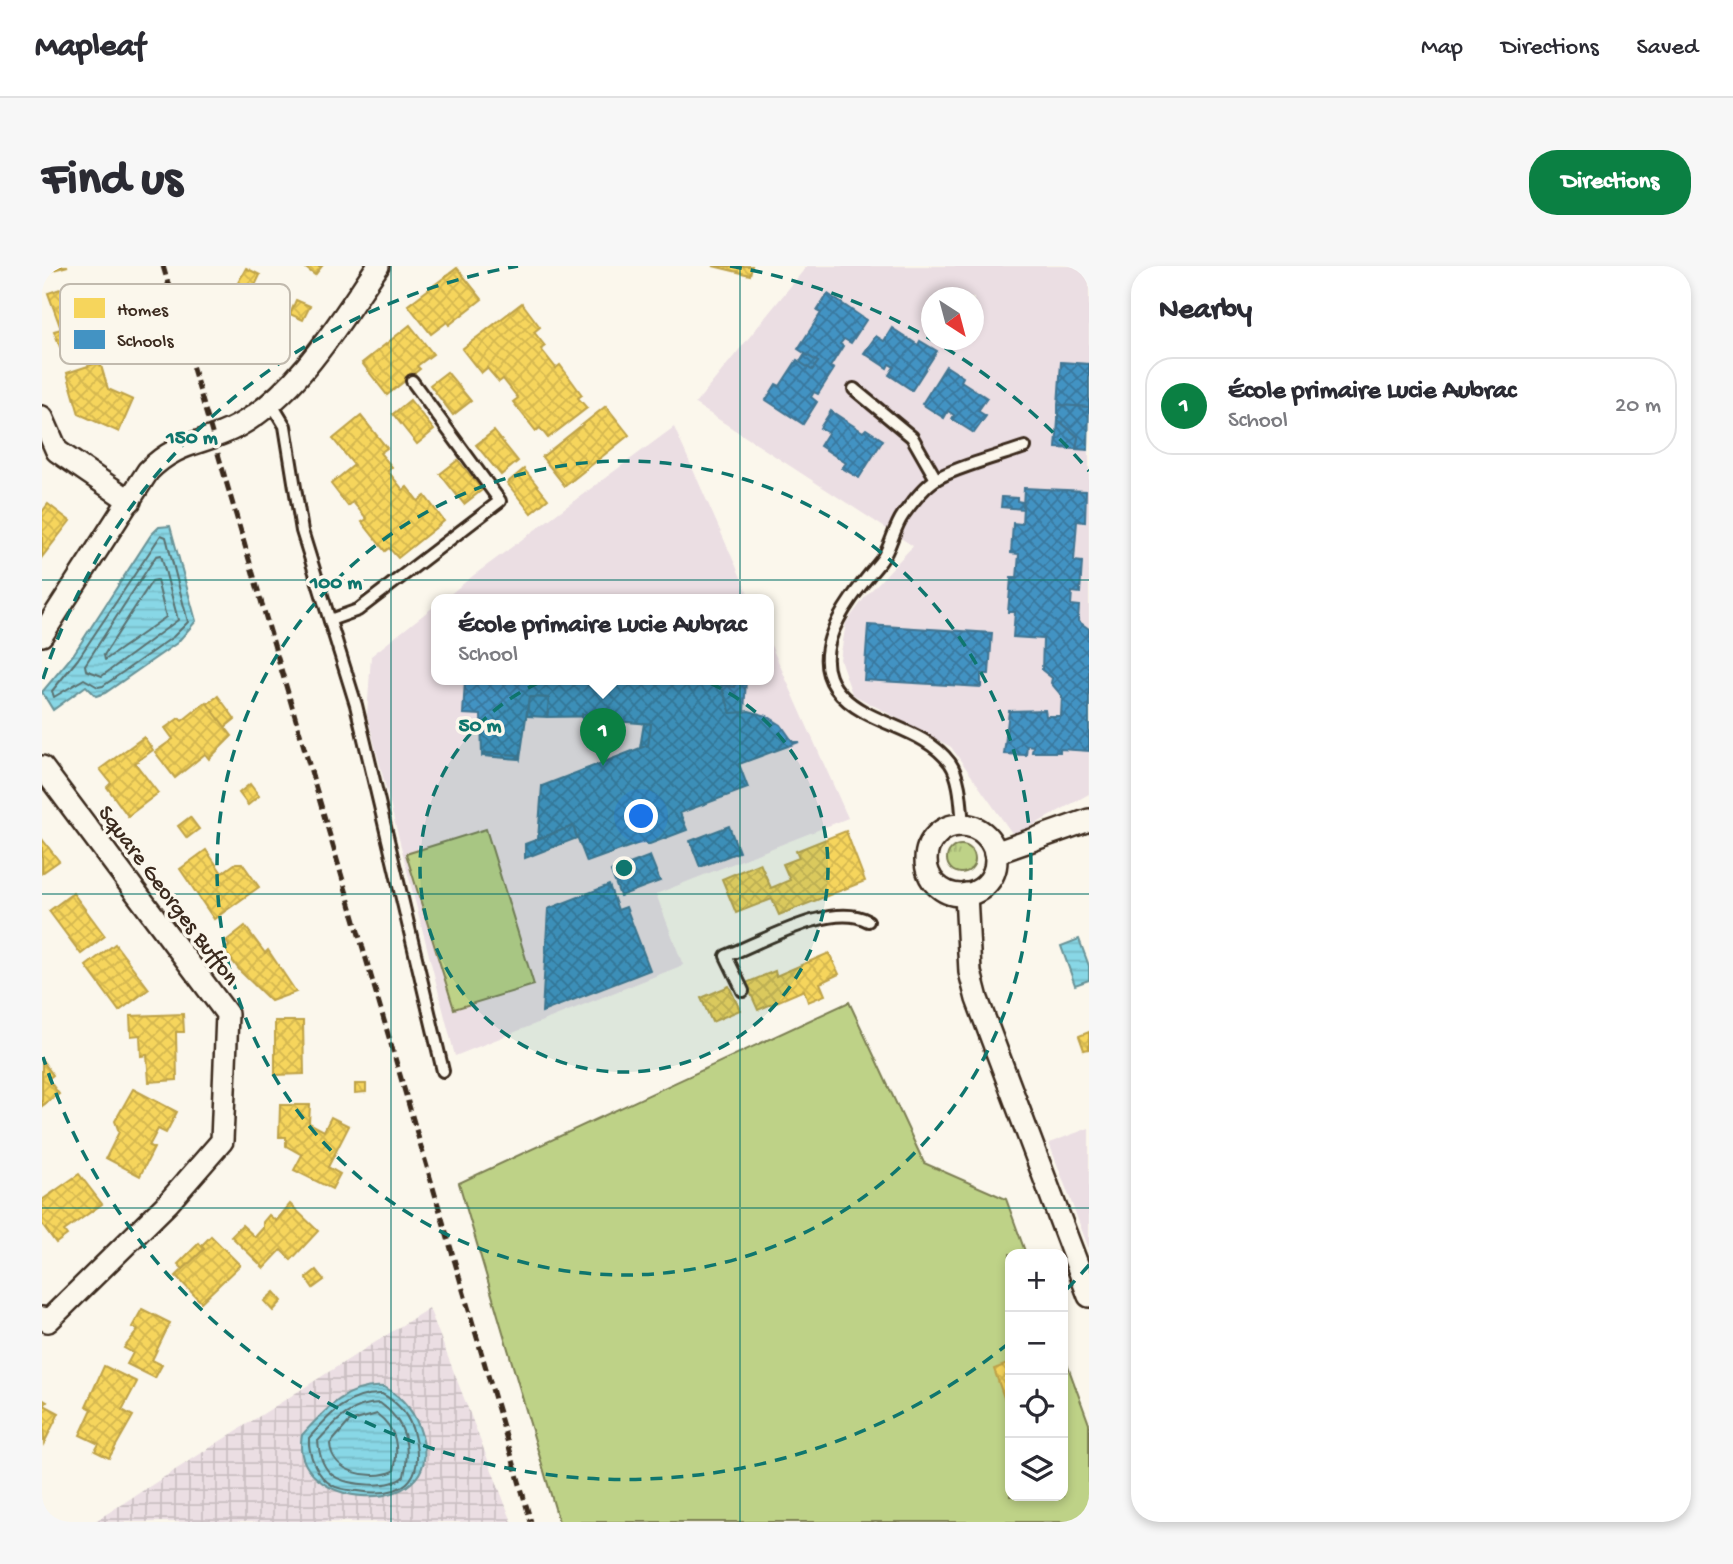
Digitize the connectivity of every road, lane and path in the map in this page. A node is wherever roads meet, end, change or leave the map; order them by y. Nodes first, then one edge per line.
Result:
1 (378, 266) edge
2 (412, 381) dead end
3 (854, 389) dead end
4 (270, 401) junction
5 (42, 416) edge
6 (1025, 447) dead end
7 (936, 479) junction
8 (130, 501) junction
9 (330, 620) junction
10 (42, 635) edge
11 (42, 767) edge
12 (1089, 820) edge
13 (963, 825) junction
14 (996, 853) junction
15 (966, 894) junction
16 (868, 921) dead end
17 (743, 991) dead end
18 (443, 1071) dead end
19 (1089, 1296) edge
20 (42, 1318) edge

1 - 4 street
2 - 9 lane
3 - 7 lane
4 - 8 street
4 - 9 lane
5 - 8 street
6 - 7 lane
7 - 13 lane
8 - 10 street
9 - 18 lane
11 - 20 street, Square Georges Buffon
12 - 14 street
13 - 14 street
13 - 15 street
14 - 15 street
15 - 19 street
16 - 17 lane

